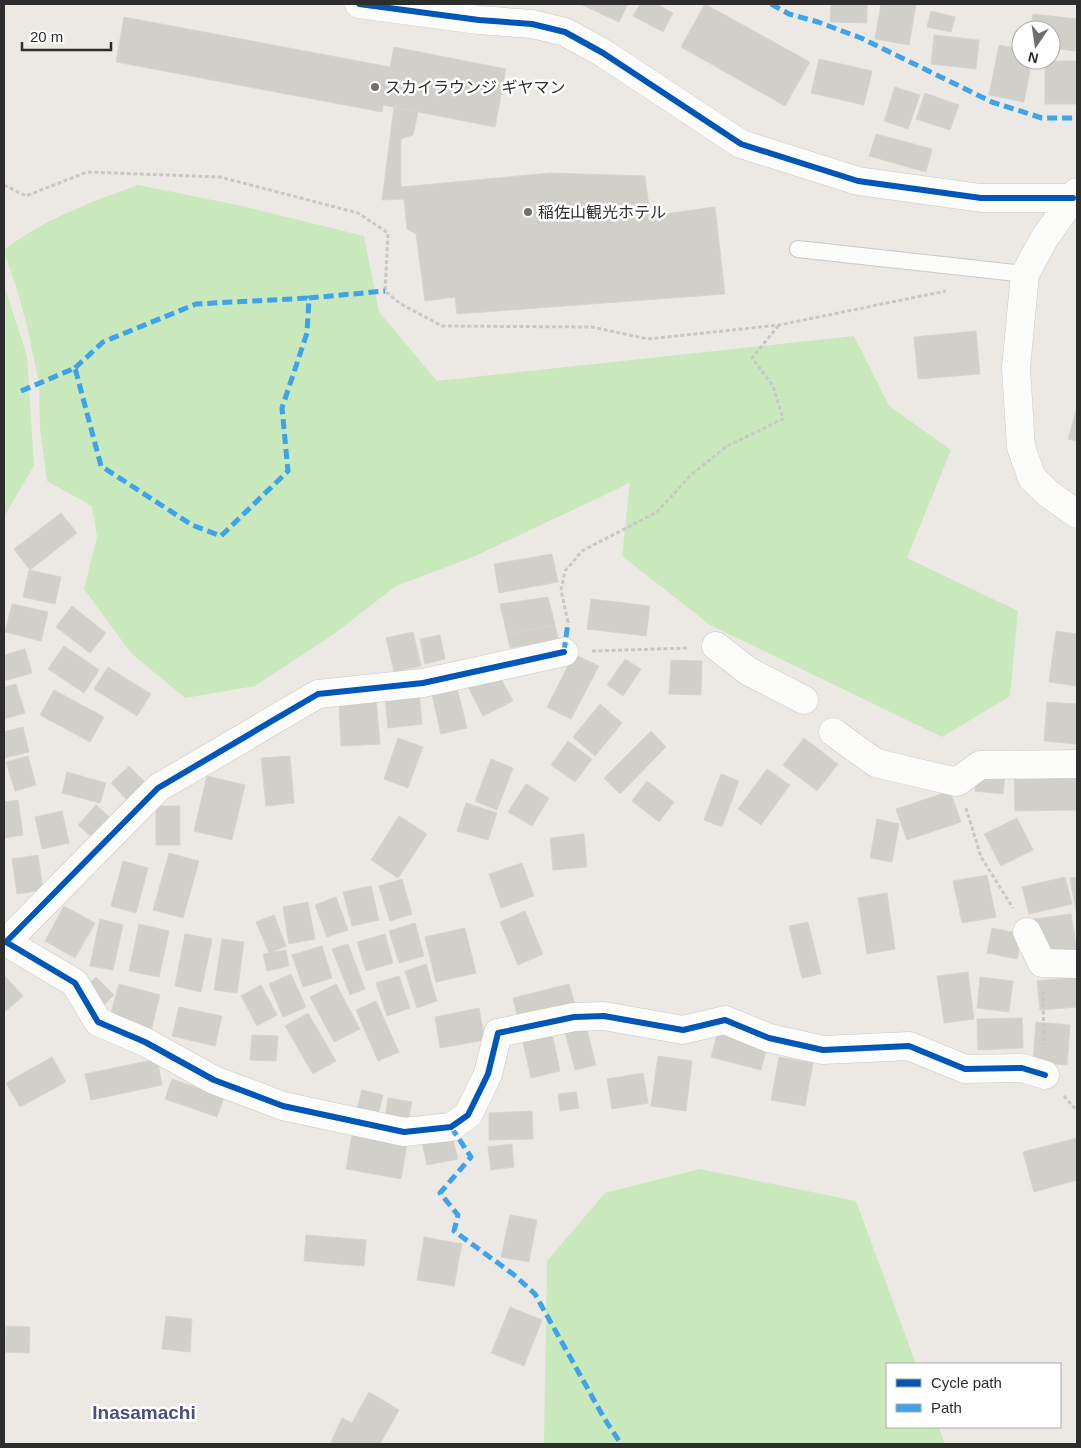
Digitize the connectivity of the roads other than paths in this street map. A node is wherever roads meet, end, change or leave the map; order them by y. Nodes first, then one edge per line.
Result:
1 (359, 4) edge
2 (1075, 195) edge
3 (798, 249) dead end
4 (1025, 274) junction
5 (1077, 514) edge
6 (716, 646) road end
7 (564, 652) road end
8 (804, 700) dead end
9 (833, 732) dead end
10 (1077, 764) edge
11 (1028, 932) road end
12 (5, 942) edge
13 (1077, 964) edge
14 (1045, 1075) road end

1 - 2 street
2 - 4 street
3 - 4 lane
4 - 5 street
6 - 8 street
7 - 12 street
9 - 10 street
11 - 13 street
12 - 14 street

